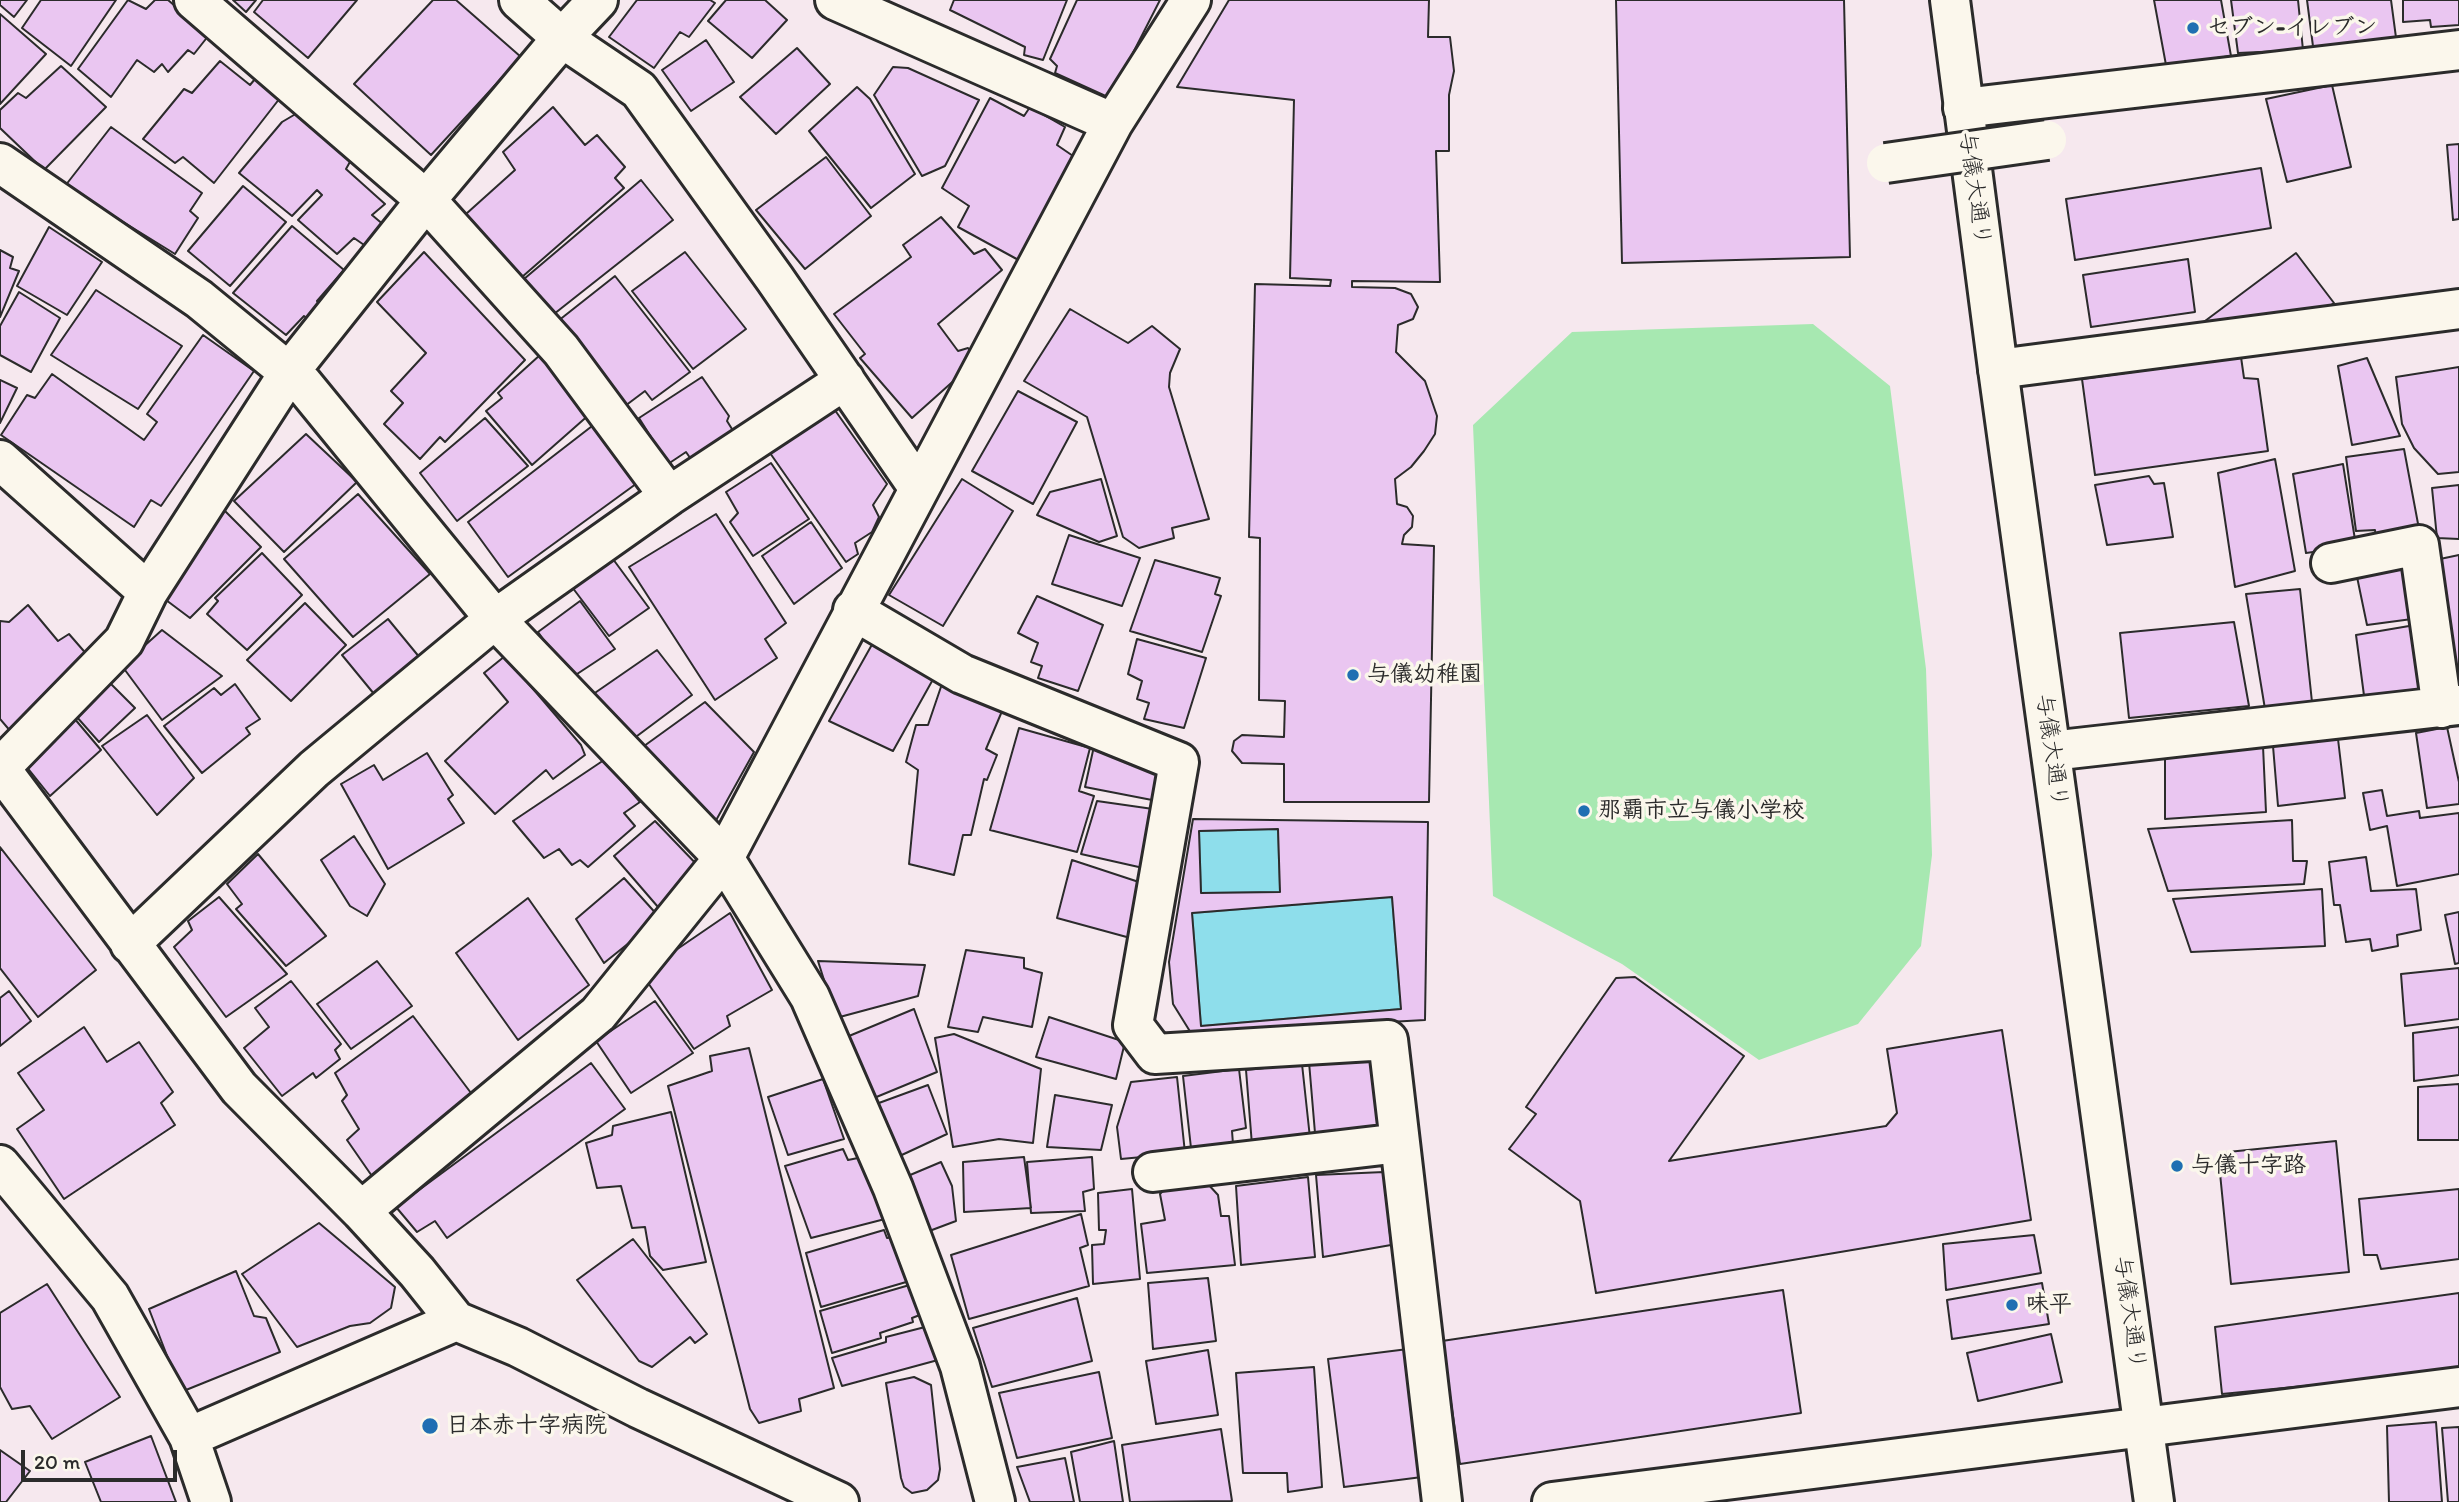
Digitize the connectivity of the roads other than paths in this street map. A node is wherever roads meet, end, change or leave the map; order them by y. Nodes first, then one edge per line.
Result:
1 (194, 0) edge
2 (519, 0) edge
3 (598, 0) edge
4 (835, 0) edge
5 (1191, 0) edge
6 (1950, 0) edge
7 (562, 38) junction
8 (2459, 50) edge
9 (1963, 108) junction
10 (1113, 122) junction
11 (2047, 140) dead end
12 (0, 163) edge
13 (1886, 163) dead end
14 (426, 200) junction
15 (2459, 309) edge
16 (1997, 369) junction
17 (290, 371) junction
18 (845, 380) junction
19 (0, 460) edge
20 (918, 487) junction
21 (669, 496) junction
22 (2332, 563) dead end
23 (148, 592) junction
24 (853, 610) junction
25 (495, 619) junction
26 (2450, 706) edge
27 (2051, 751) junction
28 (0, 768) edge
29 (724, 858) junction
30 (130, 944) junction
31 (1400, 1143) junction
32 (0, 1165) edge
33 (1153, 1172) dead end
34 (361, 1211) junction
35 (456, 1321) junction
36 (2459, 1387) edge
37 (2144, 1426) junction
38 (189, 1437) junction
39 (211, 1502) edge
40 (839, 1502) edge
41 (995, 1502) edge
42 (1442, 1502) edge
43 (1552, 1502) edge
44 (2154, 1502) edge

1 - 14 main road
2 - 7 main road
3 - 7 main road
4 - 10 main road
5 - 10 main road
6 - 9 main road, 与儀大通り
7 - 14 main road
7 - 18 main road
8 - 9 main road
9 - 16 main road, 与儀大通り
10 - 20 main road
11 - 13 main road, bridge
12 - 17 main road
14 - 17 main road
14 - 21 main road
15 - 16 main road
16 - 27 main road, 与儀大通り
17 - 23 main road
17 - 25 main road
18 - 20 main road
18 - 21 main road
19 - 23 main road
20 - 24 main road
21 - 25 main road
22 - 26 main road
23 - 28 main road
24 - 29 main road
24 - 31 main road
25 - 29 main road
25 - 30 main road
26 - 27 main road
27 - 37 main road, 与儀大通り
28 - 30 main road
29 - 34 main road
29 - 41 main road
30 - 34 main road
31 - 33 main road
31 - 42 main road
32 - 38 main road
34 - 35 main road
35 - 38 main road
35 - 40 main road
36 - 37 main road
37 - 43 main road
37 - 44 main road, 与儀大通り
38 - 39 main road

